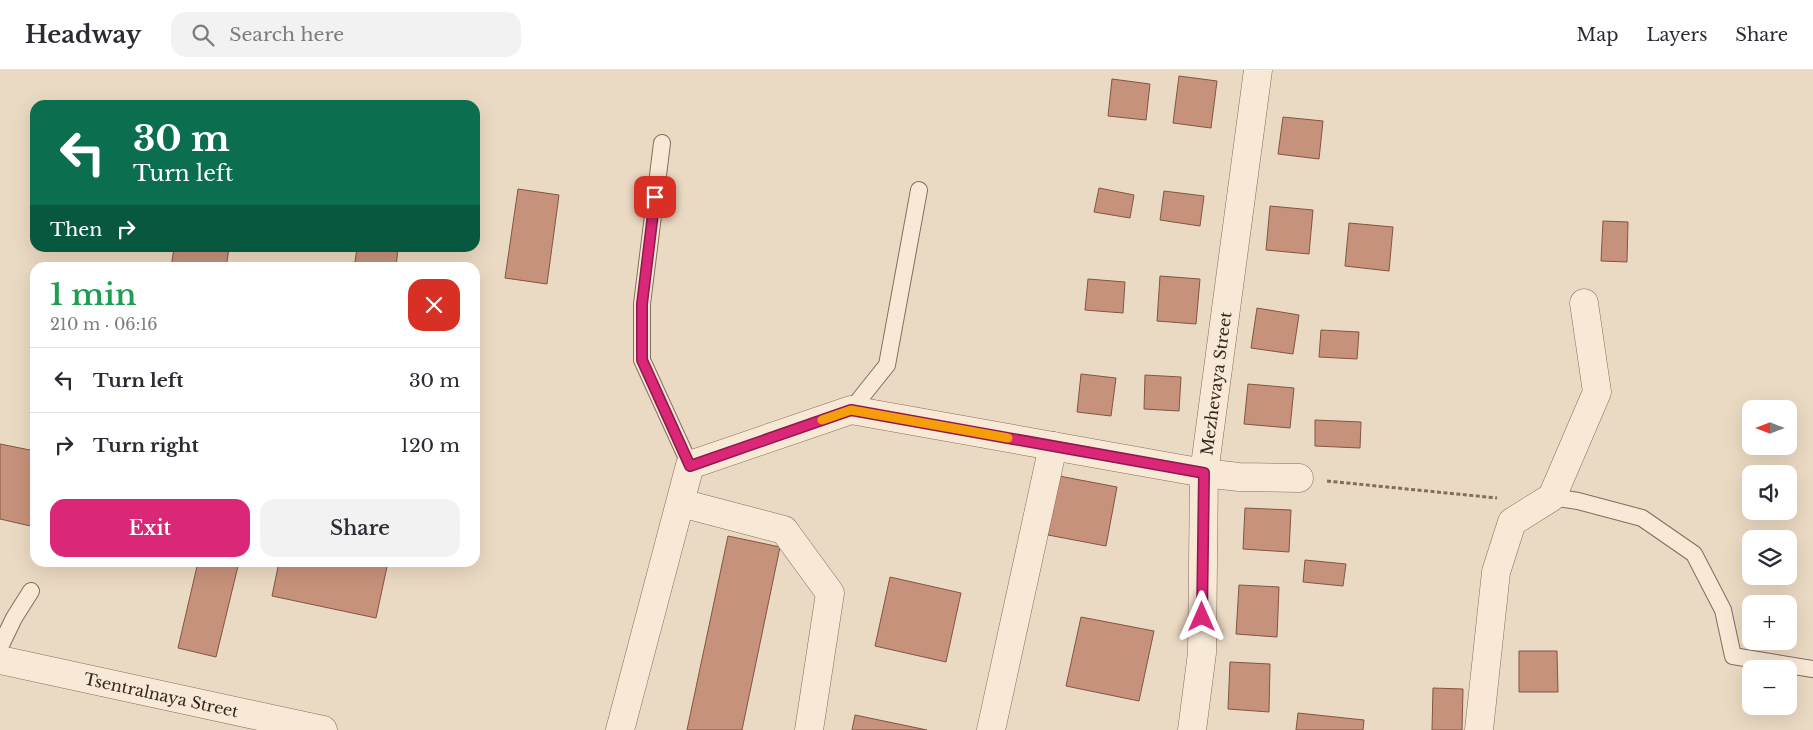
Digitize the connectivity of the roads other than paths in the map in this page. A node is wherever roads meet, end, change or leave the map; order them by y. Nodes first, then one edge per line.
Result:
1 (1258, 70) edge
2 (662, 143) dead end
3 (919, 190) dead end
4 (1584, 303) dead end
5 (851, 410) junction
6 (1053, 446) junction
7 (690, 466) junction
8 (1204, 473) junction
9 (1299, 478) road end
10 (1552, 497) junction
11 (681, 503) junction
12 (31, 591) dead end
13 (0, 647) edge
14 (0, 660) edge
15 (1813, 669) edge
16 (310, 729) edge
17 (620, 730) edge
18 (809, 730) edge
19 (991, 730) edge
20 (1192, 730) edge
21 (1479, 730) edge

1 - 8 street, Mezhevaya Street
2 - 7 lane
3 - 5 lane
4 - 10 street
5 - 6 street
5 - 7 street
6 - 8 street
6 - 19 street
7 - 11 street
8 - 9 street
8 - 20 street, Mezhevaya Street
10 - 15 lane
10 - 21 street
11 - 17 street
11 - 18 street
12 - 13 lane
14 - 16 street, Tsentralnaya Street

